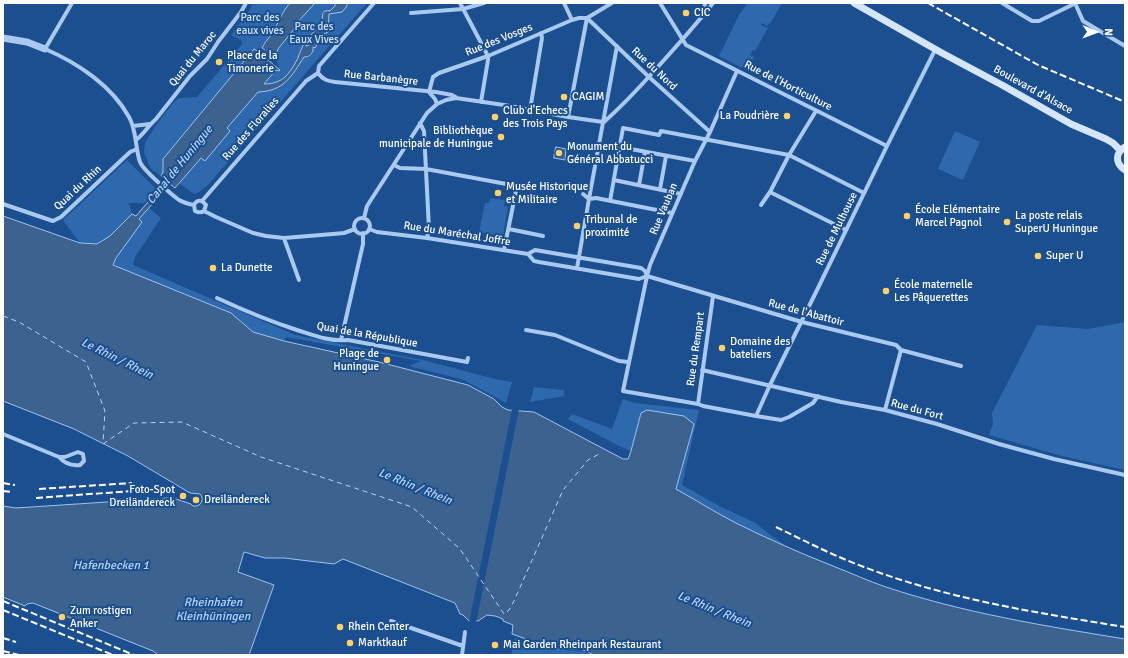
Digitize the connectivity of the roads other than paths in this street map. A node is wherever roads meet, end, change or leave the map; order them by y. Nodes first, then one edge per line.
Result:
1 (72, 3) edge
2 (246, 3) edge
3 (374, 3) edge
4 (460, 3) edge
5 (484, 3) edge
6 (564, 3) edge
7 (612, 3) edge
8 (660, 3) edge
9 (705, 3) edge
10 (713, 3) edge
11 (854, 3) edge
12 (1002, 3) edge
13 (1075, 3) edge
14 (463, 9) junction
15 (411, 14) dead end
16 (703, 16) junction
17 (587, 18) junction
18 (572, 20) junction
19 (541, 33) junction
20 (3, 38) edge
21 (682, 41) junction
22 (617, 46) junction
23 (1125, 46) edge
24 (45, 49) junction
25 (935, 50) junction
26 (488, 56) junction
27 (738, 71) junction
28 (318, 73) junction
29 (649, 77) junction
30 (429, 92) junction
31 (457, 98) junction
32 (481, 102) junction
33 (437, 104) junction
34 (530, 110) junction
35 (816, 111) junction
36 (568, 117) junction
37 (603, 122) junction
38 (420, 123) junction
39 (150, 124) junction
40 (133, 126) junction
41 (710, 132) junction
42 (706, 139) junction
43 (136, 140) junction
44 (887, 146) junction
45 (620, 147) junction
46 (1123, 148) edge
47 (137, 149) junction
48 (645, 152) junction
49 (789, 155) junction
50 (666, 156) junction
51 (695, 161) junction
52 (394, 165) junction
53 (426, 169) junction
54 (1125, 170) edge
55 (614, 180) junction
56 (639, 185) junction
57 (660, 189) junction
58 (770, 192) junction
59 (864, 193) junction
60 (583, 194) dead end
61 (681, 194) junction
62 (589, 199) junction
63 (202, 201) junction
64 (610, 201) junction
65 (3, 204) edge
66 (194, 205) junction
67 (761, 205) dead end
68 (204, 211) junction
69 (672, 213) junction
70 (364, 218) junction
71 (355, 229) junction
72 (369, 229) junction
73 (509, 229) junction
74 (846, 230) junction
75 (363, 233) junction
76 (543, 236) dead end
77 (284, 238) junction
78 (427, 238) junction
79 (504, 250) junction
80 (540, 251) joint
81 (528, 254) junction
82 (579, 257) junction
83 (577, 268) junction
84 (647, 276) junction
85 (299, 280) dead end
86 (713, 296) junction
87 (217, 298) dead end
88 (802, 322) junction
89 (526, 330) dead end
90 (341, 340) junction
91 (901, 350) junction
92 (468, 358) dead end
93 (628, 362) junction
94 (961, 366) dead end
95 (702, 370) junction
96 (770, 385) junction
97 (818, 396) junction
98 (698, 404) junction
99 (885, 410) junction
100 (756, 416) junction
101 (3, 434) edge
102 (59, 457) junction
103 (1125, 475) edge
104 (391, 621) dead end
105 (465, 632) dead end
106 (463, 646) junction
107 (462, 655) edge

1 - 24 street
2 - 39 street, Quai du Maroc
3 - 28 street
4 - 14 street
5 - 14 street
6 - 18 street
7 - 17 street
8 - 21 street
9 - 16 street
10 - 16 street
11 - 25 main road, Boulevard d'Alsace
12 - 13 street
13 - 23 street
14 - 15 street
14 - 26 street
16 - 21 street
17 - 18 street, Rue des Vosges
17 - 22 street, Rue du Nord
17 - 36 street
18 - 19 street, Rue des Vosges
19 - 26 street, Rue des Vosges
19 - 34 street
20 - 24 street
21 - 27 street, Rue de l'Horticulture
21 - 29 street
22 - 29 street, Rue du Nord
22 - 37 street
24 - 40 street
25 - 44 street, Rue de Mulhouse
25 - 46 main road, Boulevard d'Alsace
26 - 30 street, Rue des Vosges
26 - 32 street
27 - 35 street, Rue de l'Horticulture
27 - 41 street, Rue Vauban
28 - 30 street, Rue Barbanègre
28 - 63 street, Rue des Floralies
29 - 37 street
29 - 41 street, Rue du Nord
30 - 31 street
30 - 33 street, Rue Barbanègre
31 - 32 street
31 - 33 street
32 - 34 street
33 - 38 street
34 - 36 street
35 - 44 street, Rue de l'Horticulture
35 - 49 street
36 - 37 street
37 - 62 street
38 - 52 street
38 - 53 street
39 - 40 street
39 - 43 street, Quai du Maroc
40 - 43 street
41 - 42 street, Rue Vauban
42 - 45 street
42 - 49 street
42 - 51 street, Rue Vauban
43 - 47 street
44 - 59 street, Rue de Mulhouse
45 - 48 street
45 - 55 street
46 - 54 main road, Boulevard d'Alsace
47 - 65 street, Quai du Rhin
47 - 66 street
48 - 50 street
48 - 56 street
49 - 58 street
49 - 59 street
50 - 51 street
50 - 57 street
51 - 61 street, Rue Vauban
52 - 53 street
52 - 70 street
53 - 73 street
53 - 78 street
55 - 56 street
55 - 64 street
56 - 57 street
57 - 61 street
58 - 67 street
58 - 74 street
59 - 74 street, Rue de Mulhouse
60 - 62 street
61 - 69 street, Rue Vauban
62 - 64 street
62 - 82 street
63 - 66 street
63 - 68 street
64 - 69 street
66 - 68 street
68 - 77 street
69 - 84 street, Rue Vauban
70 - 71 street
70 - 72 street
71 - 75 street
71 - 77 street
72 - 75 street
72 - 78 street, Rue du Maréchal Joffre
73 - 76 street
73 - 79 street
74 - 88 street, Rue de Mulhouse
75 - 90 street
77 - 85 street
78 - 79 street, Rue du Maréchal Joffre
79 - 81 street, Rue du Maréchal Joffre
80 - 81 street, Rue du Maréchal Joffre
80 - 82 street, Rue de l'Abattoir
81 - 83 street, Rue de l'Abattoir
82 - 83 street
82 - 84 street, Rue de l'Abattoir
83 - 84 street, Rue de l'Abattoir
84 - 86 street, Rue de l'Abattoir
84 - 93 street, Rue Vauban
86 - 88 street, Rue de l'Abattoir
86 - 95 street, Rue du Rempart
87 - 90 street, Quai de la République
88 - 91 street, Rue de l'Abattoir
88 - 96 street, Rue de Mulhouse
89 - 93 street
90 - 92 street, Quai de la République
91 - 94 street, Rue de l'Abattoir
91 - 99 street
93 - 98 street, Rue Vauban
95 - 96 street, Rue du Fort
95 - 98 street, Rue du Rempart
96 - 97 street, Rue du Fort
96 - 100 street, Rue de Mulhouse
97 - 99 street, Rue du Fort
97 - 100 street
98 - 100 street
99 - 103 street, Rue du Fort
101 - 102 street
102 - 102 street
104 - 106 street
105 - 106 street
106 - 107 street

